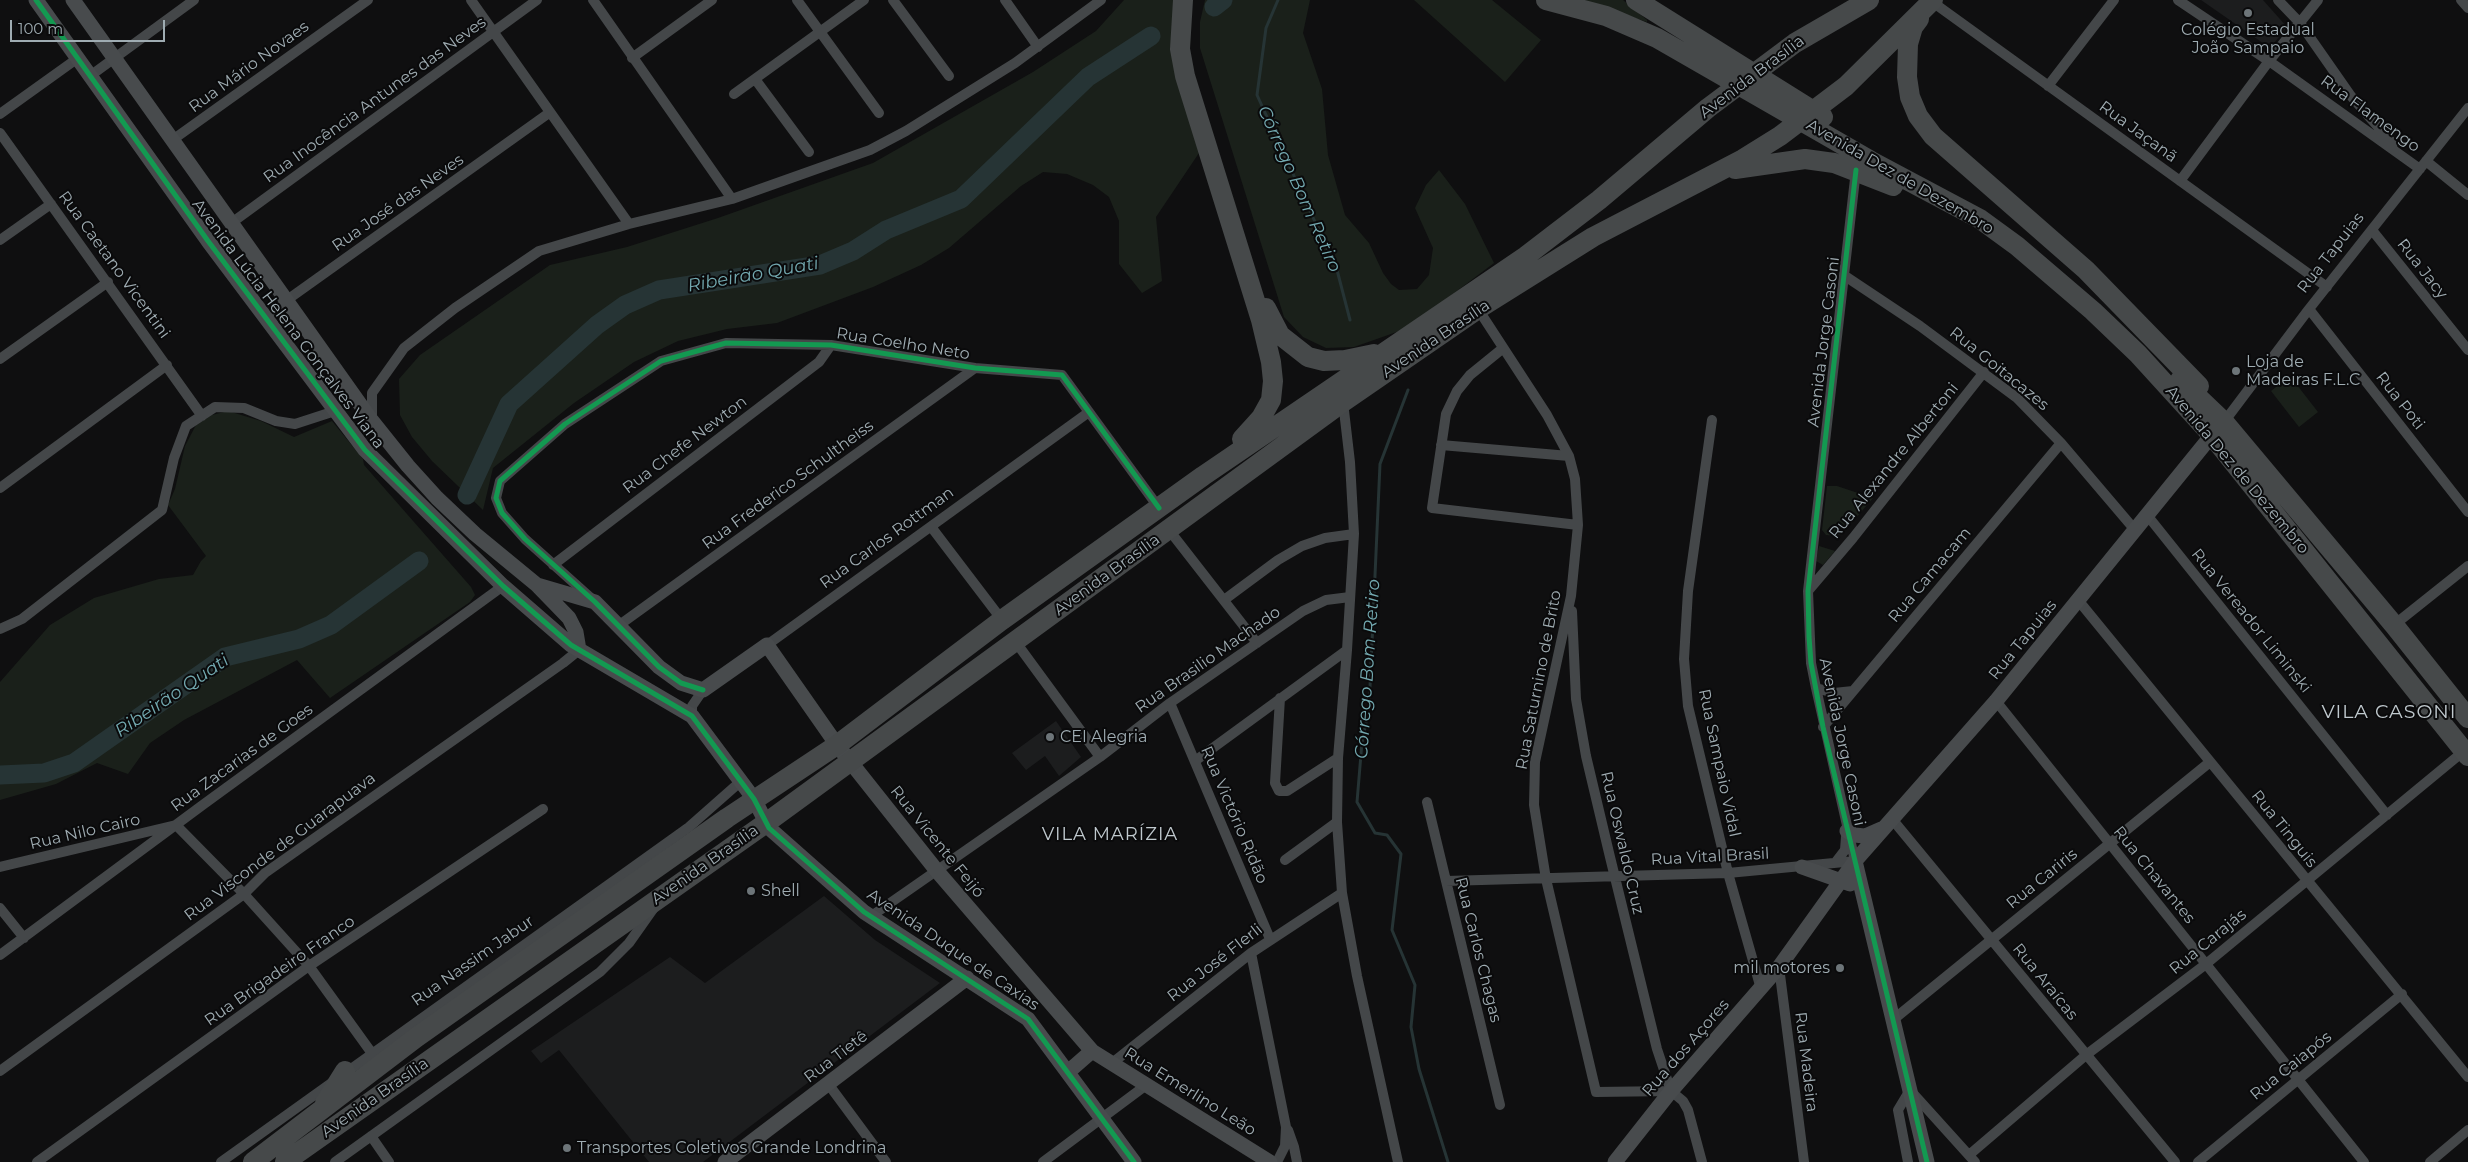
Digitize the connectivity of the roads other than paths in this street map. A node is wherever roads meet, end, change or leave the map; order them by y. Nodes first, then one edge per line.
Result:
1 (36, 0) edge
2 (73, 0) edge
3 (194, 0) edge
4 (368, 0) edge
5 (472, 0) edge
6 (537, 0) edge
7 (593, 0) edge
8 (712, 0) edge
9 (797, 0) edge
10 (864, 0) edge
11 (893, 0) edge
12 (1005, 0) edge
13 (1101, 0) edge
14 (1184, 0) edge
15 (1194, 0) edge
16 (1546, 0) edge
17 (1636, 0) edge
18 (1869, 0) edge
19 (2114, 0) edge
20 (2178, 0) edge
21 (2278, 0) edge
22 (2318, 0) edge
23 (2461, 0) edge
24 (1932, 1) edge
25 (2468, 8) edge
26 (2300, 23) junction
27 (494, 31) junction
28 (820, 32) junction
29 (1038, 47) junction
30 (78, 58) junction
31 (632, 58) junction
32 (114, 59) junction
33 (2269, 61) junction
34 (90, 76) junction
35 (949, 76) dead end
36 (755, 79) junction
37 (2048, 86) junction
38 (734, 94) dead end
39 (2351, 96) junction
40 (2468, 108) edge
41 (2338, 110) junction
42 (549, 113) junction
43 (879, 113) dead end
44 (0, 114) edge
45 (0, 133) edge
46 (171, 141) junction
47 (809, 152) dead end
48 (2404, 156) junction
49 (2423, 165) junction
50 (1856, 170) junction
51 (1705, 179) junction
52 (2180, 181) junction
53 (2468, 195) edge
54 (732, 199) junction
55 (51, 204) junction
56 (230, 224) junction
57 (629, 224) junction
58 (2372, 230) junction
59 (0, 240) edge
60 (1845, 276) junction
61 (108, 282) junction
62 (2326, 287) junction
63 (287, 300) junction
64 (2309, 309) junction
65 (1478, 310) junction
66 (267, 320) junction
67 (832, 345) junction
68 (1388, 349) junction
69 (1502, 349) junction
70 (2468, 350) edge
71 (0, 359) edge
72 (167, 365) junction
73 (975, 368) junction
74 (1984, 372) junction
75 (1343, 402) junction
76 (335, 410) junction
77 (1089, 412) junction
78 (202, 416) junction
79 (1712, 420) dead end
80 (372, 421) junction
81 (2216, 430) junction
82 (2060, 443) junction
83 (1441, 445) junction
84 (1569, 456) junction
85 (1203, 476) junction
86 (0, 488) edge
87 (1159, 508) junction
88 (2468, 512) edge
89 (2147, 515) junction
90 (1578, 525) junction
91 (932, 528) junction
92 (1169, 530) junction
93 (2136, 530) junction
94 (1354, 534) junction
95 (553, 565) junction
96 (2468, 566) edge
97 (537, 585) junction
98 (503, 586) junction
99 (1808, 590) junction
100 (1571, 596) junction
101 (1350, 597) junction
102 (1224, 600) junction
103 (2078, 600) junction
104 (595, 602) junction
105 (1002, 620) junction
106 (618, 626) junction
107 (2394, 626) junction
108 (0, 629) edge
109 (1015, 641) junction
110 (1257, 643) junction
111 (767, 645) junction
112 (579, 650) junction
113 (1347, 650) junction
114 (1816, 688) junction
115 (703, 690) junction
116 (1853, 691) junction
117 (1280, 698) junction
118 (1996, 701) junction
119 (1170, 703) junction
120 (692, 716) junction
121 (2468, 718) edge
122 (1823, 727) junction
123 (837, 745) junction
124 (2466, 753) edge
125 (1100, 757) junction
126 (1338, 758) junction
127 (1195, 761) junction
128 (850, 762) junction
129 (2210, 762) junction
130 (740, 782) junction
131 (754, 799) junction
132 (1427, 802) dead end
133 (543, 809) dead end
134 (2387, 815) junction
135 (727, 818) junction
136 (766, 822) junction
137 (1337, 822) junction
138 (1888, 824) junction
139 (176, 825) junction
140 (689, 827) junction
141 (1847, 831) junction
142 (2109, 844) junction
143 (1285, 860) dead end
144 (1855, 861) junction
145 (1836, 864) junction
146 (1802, 866) junction
147 (0, 868) edge
148 (937, 871) junction
149 (1728, 873) junction
150 (1615, 877) junction
151 (1546, 879) junction
152 (1842, 880) junction
153 (2307, 880) junction
154 (1446, 881) junction
155 (665, 892) junction
156 (1342, 893) junction
157 (244, 894) junction
158 (1864, 897) junction
159 (0, 908) edge
160 (870, 918) junction
161 (24, 938) junction
162 (1270, 939) junction
163 (1991, 940) junction
164 (1251, 953) junction
165 (0, 956) edge
166 (2206, 964) junction
167 (309, 966) junction
168 (1779, 967) junction
169 (967, 978) junction
170 (1761, 989) junction
171 (2402, 994) junction
172 (1044, 997) junction
173 (1028, 1019) junction
174 (1894, 1019) junction
175 (1092, 1051) junction
176 (371, 1052) junction
177 (2086, 1055) junction
178 (1111, 1064) junction
179 (0, 1071) edge
180 (345, 1071) junction
181 (1068, 1072) junction
182 (2468, 1077) edge
183 (2297, 1080) junction
184 (829, 1085) junction
185 (1145, 1086) junction
186 (1910, 1090) junction
187 (1671, 1091) junction
188 (1500, 1104) dead end
189 (318, 1115) junction
190 (1103, 1118) junction
191 (1286, 1127) junction
192 (2468, 1130) edge
193 (370, 1136) junction
194 (1972, 1159) edge
195 (38, 1162) edge
196 (221, 1162) edge
197 (253, 1162) edge
198 (285, 1162) edge
199 (334, 1162) edge
200 (389, 1162) edge
201 (725, 1162) edge
202 (886, 1162) edge
203 (1043, 1162) edge
204 (1134, 1162) edge
205 (1270, 1162) edge
206 (1277, 1162) edge
207 (1297, 1162) edge
208 (1398, 1162) edge
209 (1615, 1162) edge
210 (1702, 1162) edge
211 (1804, 1162) edge
212 (1908, 1162) edge
213 (1927, 1162) edge
214 (2175, 1162) edge
215 (2198, 1162) edge
216 (2364, 1162) edge
217 (2430, 1162) edge

1 - 30 street, Avenida Lúcia Helena Gonçalves Viana
2 - 32 street, Avenida Lúcia Helena Gonçalves Viana
3 - 32 street
4 - 46 street, Rua Mário Novaes
5 - 27 street
6 - 27 street, Rua Inocência Antunes das Neves
7 - 31 street
8 - 31 street
9 - 28 street
10 - 28 street
11 - 35 street
12 - 29 street
13 - 29 street
14 - 85 highway
15 - 68 highway
16 - 81 highway, Avenida Dez de Dezembro
17 - 81 highway, Avenida Dez de Dezembro
18 - 68 highway, Avenida Brasília
19 - 37 street
20 - 33 street, Rua Flamengo
21 - 26 street
22 - 26 street
23 - 25 street
24 - 37 street, Rua Jaçanã
24 - 51 highway, Avenida Brasília
24 - 81 highway
26 - 33 street
26 - 39 street
27 - 42 street
27 - 56 street, Rua Inocência Antunes das Neves
28 - 36 street
28 - 43 street
29 - 54 street
30 - 34 street, Avenida Lúcia Helena Gonçalves Viana
30 - 44 street
31 - 54 street
32 - 34 street
32 - 46 street, Avenida Lúcia Helena Gonçalves Viana
33 - 41 street, Rua Flamengo
33 - 52 street
34 - 66 street, Avenida Lúcia Helena Gonçalves Viana
36 - 38 street
36 - 47 street
37 - 52 street, Rua Jaçanã
39 - 41 street
39 - 48 street
40 - 49 street, Rua Tapuias
41 - 48 street, Rua Flamengo
42 - 57 street
42 - 63 street, Rua José das Neves
45 - 55 street, Rua Caetano Vicentini
46 - 56 street, Avenida Lúcia Helena Gonçalves Viana
48 - 49 street, Rua Flamengo
49 - 53 street, Rua Flamengo
49 - 58 street, Rua Tapuias
50 - 51 highway
50 - 60 street, Avenida Jorge Casoni
50 - 81 highway
51 - 65 highway, Avenida Brasília
52 - 62 street, Rua Jaçanã
54 - 57 street
55 - 59 street
55 - 61 street, Rua Caetano Vicentini
56 - 63 street, Avenida Lúcia Helena Gonçalves Viana
57 - 80 street
58 - 62 street, Rua Tapuias
58 - 70 street, Rua Jacy
60 - 74 street, Rua Goitacazes
60 - 99 street, Avenida Jorge Casoni
61 - 71 street
61 - 72 street, Rua Caetano Vicentini
62 - 64 street, Rua Tapuias
63 - 66 street, Rua José das Neves
63 - 80 street, Avenida Lúcia Helena Gonçalves Viana
64 - 81 street, Rua Tapuias
64 - 88 street, Rua Poti
65 - 69 street, Rua Saturnino de Brito
65 - 75 highway, Avenida Brasília
66 - 76 street, Avenida Lúcia Helena Gonçalves Viana
67 - 73 street, Rua Coelho Neto
67 - 95 street, Rua Chefe Newton
67 - 95 street, Rua Coelho Neto
68 - 85 highway, Avenida Brasília
69 - 83 street
69 - 84 street, Rua Saturnino de Brito
72 - 78 street, Rua Caetano Vicentini
72 - 86 street
73 - 77 street, Rua Coelho Neto
73 - 106 street, Rua Frederico Schultheiss
74 - 82 street, Rua Goitacazes
74 - 99 street, Rua Alexandre Albertoni
75 - 92 highway, Avenida Brasília
75 - 94 street
76 - 78 street
76 - 98 street, Avenida Lúcia Helena Gonçalves Viana
77 - 87 street, Rua Coelho Neto
77 - 91 street, Rua Carlos Rottman
78 - 108 street
79 - 149 street, Rua Sampaio Vidal
80 - 97 street, Avenida Lúcia Helena Gonçalves Viana
81 - 89 street, Rua Tapuias
81 - 107 highway, Avenida Dez de Dezembro
81 - 124 highway, Avenida Dez de Dezembro
82 - 93 street, Rua Goitacazes
82 - 116 street, Rua Camacam
83 - 84 street
83 - 90 street
84 - 90 street, Rua Saturnino de Brito
85 - 87 highway, Avenida Brasília
87 - 105 highway, Avenida Brasília
89 - 93 street, Rua Tapuias
89 - 134 street, Rua Vereador Liminski
90 - 100 street, Rua Saturnino de Brito
91 - 105 street
91 - 111 street, Rua Carlos Rottman
92 - 102 street
92 - 109 highway, Avenida Brasília
93 - 103 street, Rua Tapuias
94 - 101 street
94 - 102 street
95 - 104 street
96 - 107 street
97 - 104 street
97 - 112 street, Avenida Lúcia Helena Gonçalves Viana
98 - 112 street, Avenida Lúcia Helena Gonçalves Viana
98 - 139 street, Rua Zacarias de Goes
99 - 114 street, Avenida Jorge Casoni
100 - 150 street, Rua Oswaldo Cruz
100 - 151 street, Rua Saturnino de Brito
101 - 110 street, Rua Brasilio Machado
101 - 113 street
102 - 110 street
103 - 118 street, Rua Tapuias
103 - 129 street, Rua Tinguis
104 - 106 street
105 - 123 highway, Avenida Brasília
106 - 115 street
107 - 121 highway, Avenida Dez de Dezembro
109 - 125 street
109 - 128 highway, Avenida Brasília
110 - 119 street, Rua Brasilio Machado
111 - 115 street, Rua Carlos Rottman
111 - 123 street, Rua Vicente Feijó
112 - 120 street, Avenida Duque de Caxias
112 - 157 street, Rua Visconde de Guarapuava
113 - 117 street
113 - 126 street
114 - 116 street
114 - 122 street, Avenida Jorge Casoni
115 - 120 street, Rua Carlos Rottman
116 - 122 street, Rua Camacam
117 - 126 street
117 - 127 street
118 - 138 street, Rua Tapuias
118 - 142 street, Rua Chavantes
119 - 125 street, Rua Brasilio Machado
119 - 127 street, Rua Victório Ridão
120 - 130 street, Avenida Duque de Caxias
122 - 141 street, Avenida Jorge Casoni
123 - 128 street, Rua Vicente Feijó
123 - 131 highway, Avenida Brasília
124 - 134 street, Rua Carajás
125 - 148 street, Rua Brasilio Machado
126 - 137 street
127 - 162 street, Rua Victório Ridão
128 - 136 highway, Avenida Brasília
128 - 148 street, Rua Vicente Feijó
129 - 142 street, Rua Cariris
129 - 153 street, Rua Tinguis
130 - 131 street, Avenida Duque de Caxias
130 - 140 street, Rua Nassim Jabur
131 - 135 highway, Avenida Brasília
131 - 136 street, Avenida Duque de Caxias
132 - 154 street, Rua Carlos Chagas
133 - 167 street, Rua Brigadeiro Franco
134 - 153 street, Rua Carajás
135 - 140 highway
135 - 189 highway, Avenida Brasília
136 - 155 highway, Avenida Brasília
136 - 160 street, Avenida Duque de Caxias
137 - 143 street
137 - 156 street
138 - 141 street
138 - 144 street, Rua Tapuias
138 - 163 street, Rua Araícas
139 - 147 street, Rua Nilo Cairo
139 - 157 street
139 - 161 street, Rua Zacarias de Goes
140 - 176 street, Rua Nassim Jabur
141 - 144 street, Avenida Jorge Casoni
141 - 145 street
142 - 163 street, Rua Cariris
142 - 166 street, Rua Chavantes
144 - 145 street, Rua Vital Brasil
144 - 152 street, Rua dos Açores
144 - 158 street, Avenida Jorge Casoni
145 - 146 street, Rua Vital Brasil
146 - 149 street, Rua Vital Brasil
146 - 152 street
148 - 160 street, Rua Brasilio Machado
148 - 172 street, Rua Vicente Feijó
149 - 150 street, Rua Vital Brasil
149 - 170 street, Rua Sampaio Vidal
150 - 151 street, Rua Vital Brasil
150 - 187 street, Rua Oswaldo Cruz
151 - 154 street, Rua Vital Brasil
151 - 187 street, Rua Saturnino de Brito
152 - 158 street
152 - 168 street, Rua dos Açores
153 - 166 street, Rua Carajás
153 - 171 street, Rua Tinguis
154 - 188 street, Rua Carlos Chagas
155 - 193 street
155 - 198 highway, Avenida Brasília
156 - 162 street, Rua José FIerli
156 - 208 street
157 - 167 street
157 - 179 street, Rua Visconde de Guarapuava
158 - 174 street, Avenida Jorge Casoni
159 - 161 street
160 - 169 street, Avenida Duque de Caxias
161 - 165 street, Rua Zacarias de Goes
162 - 164 street, Rua José FIerli
163 - 174 street, Rua Cariris
163 - 177 street, Rua Araícas
164 - 178 street, Rua José FIerli
164 - 191 street
166 - 177 street, Rua Carajás
166 - 183 street, Rua Chavantes
167 - 176 street
167 - 195 street, Rua Brigadeiro Franco
168 - 170 street, Rua dos Açores
168 - 211 street, Rua Madeira
169 - 173 street, Avenida Duque de Caxias
169 - 184 street, Rua Tietê
170 - 187 street, Rua dos Açores
171 - 182 street, Rua Tinguis
171 - 183 street, Rua Caiapós
172 - 173 street
172 - 175 street, Rua Vicente Feijó
173 - 181 street, Avenida Duque de Caxias
174 - 186 street, Avenida Jorge Casoni
175 - 178 street, Rua Emerlino Leão
175 - 181 street
176 - 180 street, Rua Nassim Jabur
177 - 194 street, Rua Carajás
177 - 214 street, Rua Araícas
178 - 185 street, Rua Emerlino Leão
180 - 189 highway
180 - 196 street, Rua Nassim Jabur
181 - 190 street, Avenida Duque de Caxias
183 - 215 street, Rua Caiapós
183 - 216 street, Rua Chavantes
184 - 201 street, Rua Tietê
184 - 202 street
185 - 190 street
185 - 205 street, Rua Emerlino Leão
186 - 194 street
186 - 212 street
186 - 213 street, Avenida Jorge Casoni
187 - 209 street, Rua dos Açores
187 - 210 street
189 - 197 highway, Avenida Brasília
190 - 203 street
190 - 204 street, Avenida Duque de Caxias
191 - 206 street
191 - 207 street
192 - 217 street
193 - 199 street
193 - 200 street

